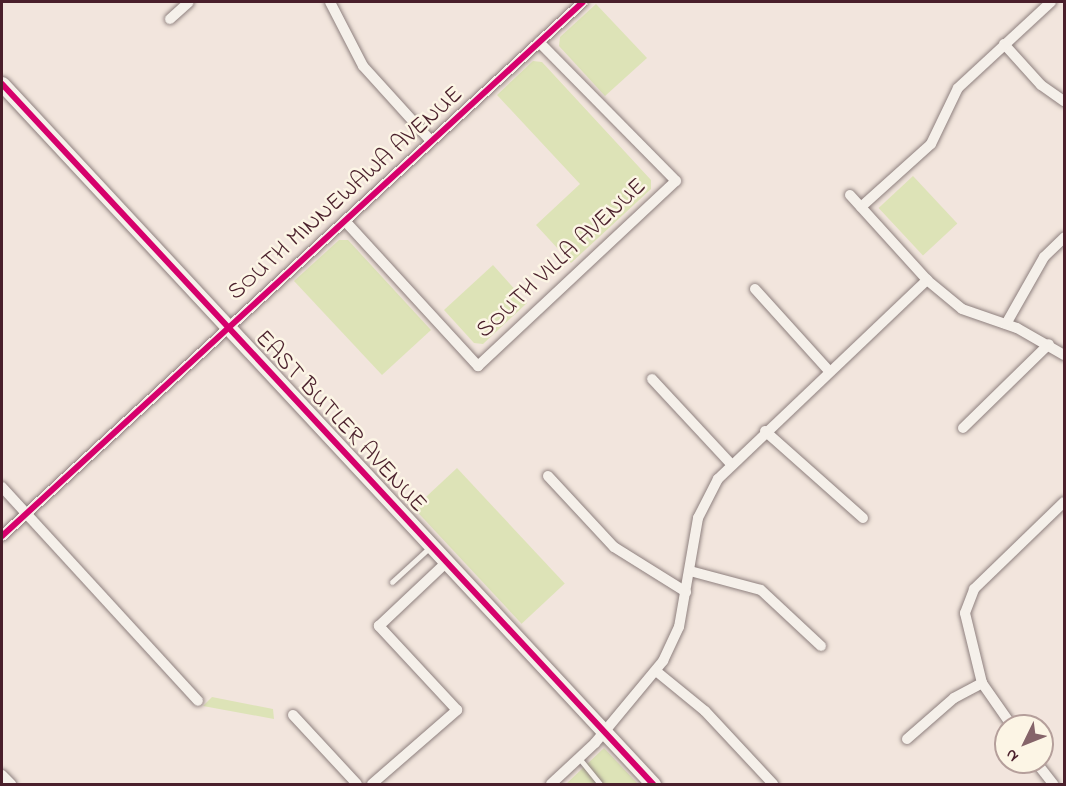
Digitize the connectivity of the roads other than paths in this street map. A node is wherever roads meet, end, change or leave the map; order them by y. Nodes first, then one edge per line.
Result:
1 (189, 2) edge
2 (330, 2) edge
3 (583, 2) edge
4 (1052, 2) edge
5 (170, 19) dead end
6 (539, 42) junction
7 (1004, 44) junction
8 (2, 84) edge
9 (1065, 101) edge
10 (431, 141) junction
11 (850, 195) dead end
12 (861, 207) junction
13 (345, 221) junction
14 (1065, 238) edge
15 (927, 280) junction
16 (755, 289) dead end
17 (1006, 324) junction
18 (227, 328) junction
19 (1049, 344) junction
20 (1065, 355) edge
21 (830, 370) junction
22 (652, 380) dead end
23 (963, 428) dead end
24 (765, 431) junction
25 (731, 464) junction
26 (548, 476) dead end
27 (2, 487) edge
28 (1065, 502) edge
29 (26, 513) junction
30 (863, 518) dead end
31 (2, 536) edge
32 (431, 545) junction
33 (447, 562) junction
34 (690, 570) junction
35 (392, 582) dead end
36 (686, 592) junction
37 (821, 646) dead end
38 (656, 671) junction
39 (982, 683) junction
40 (198, 701) dead end
41 (1004, 714) edge
42 (293, 715) dead end
43 (603, 730) junction
44 (907, 739) dead end
45 (579, 758) junction
46 (2, 775) edge
47 (11, 784) edge
48 (357, 784) edge
49 (372, 784) edge
50 (551, 784) edge
51 (600, 784) edge
52 (653, 784) edge
53 (773, 784) edge

1 - 5 street
2 - 10 street
3 - 6 street, SOUTH MINNEWAWA AVENUE
4 - 7 street
6 - 10 street, SOUTH MINNEWAWA AVENUE
6 - 13 street, SOUTH VILLA AVENUE
7 - 9 street
7 - 12 street
8 - 18 street, EAST BUTLER AVENUE
10 - 13 street, SOUTH MINNEWAWA AVENUE
11 - 12 street
12 - 15 street
13 - 18 street, SOUTH MINNEWAWA AVENUE
14 - 17 street
15 - 17 street
15 - 21 street
16 - 21 street
17 - 19 street
18 - 29 street, SOUTH MINNEWAWA AVENUE
18 - 32 street, EAST BUTLER AVENUE
19 - 20 street
19 - 23 street
21 - 24 street
22 - 25 street
24 - 25 street
24 - 30 street
25 - 34 street
26 - 36 street
27 - 29 street
28 - 39 street
29 - 31 street, SOUTH MINNEWAWA AVENUE
29 - 40 street
32 - 33 street, EAST BUTLER AVENUE
32 - 35 lane
33 - 43 street, EAST BUTLER AVENUE
33 - 49 street
34 - 36 street
34 - 37 street
36 - 38 street
38 - 43 street
38 - 53 street
39 - 41 street
39 - 44 street
42 - 48 street
43 - 45 street
43 - 52 street, EAST BUTLER AVENUE
45 - 50 street
45 - 51 lane
46 - 47 street

